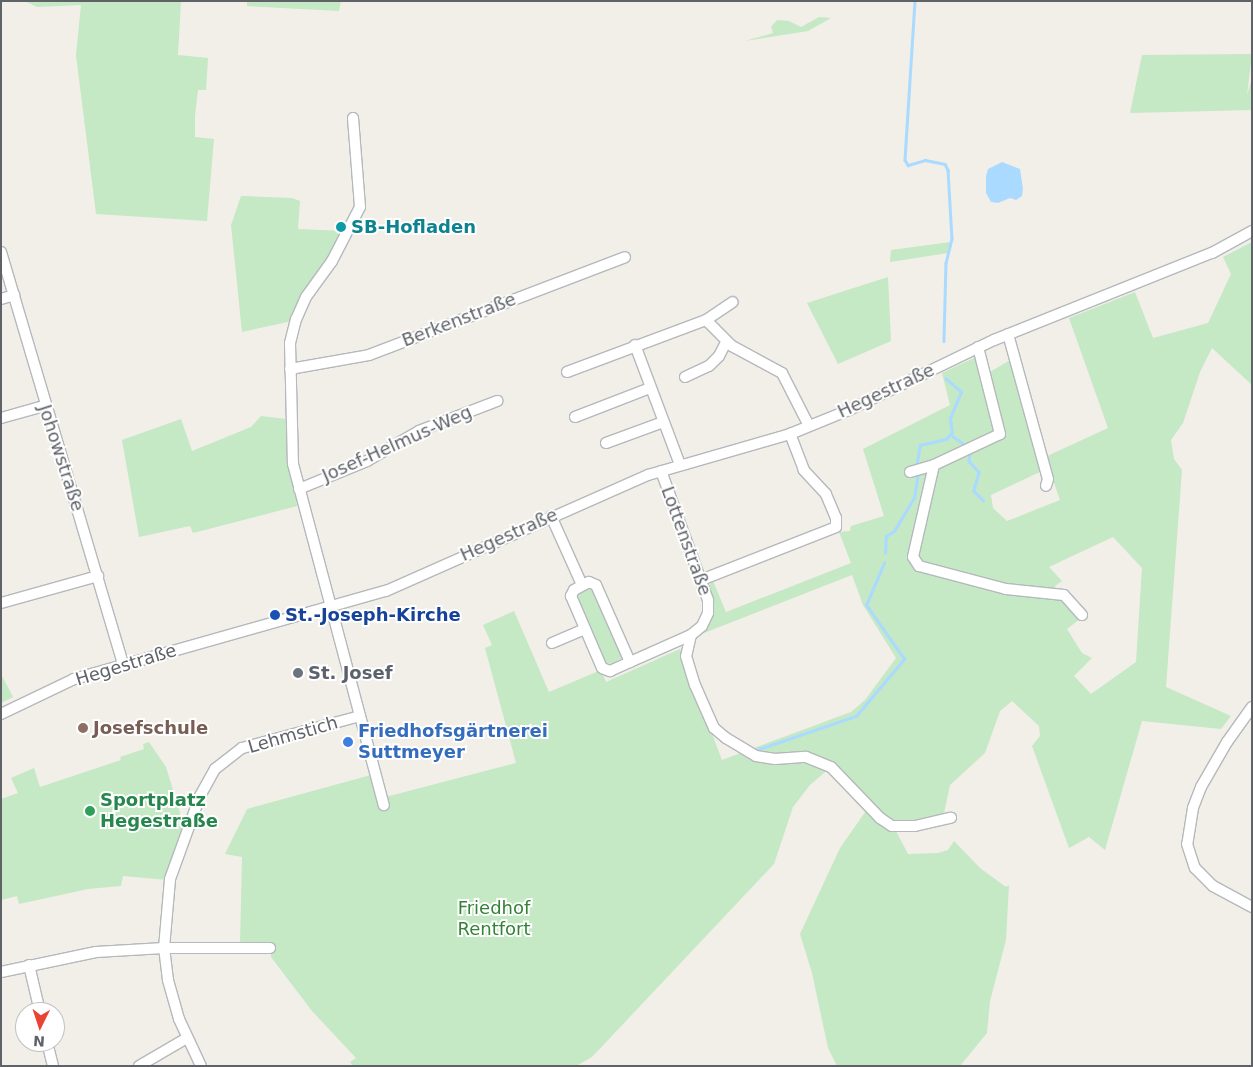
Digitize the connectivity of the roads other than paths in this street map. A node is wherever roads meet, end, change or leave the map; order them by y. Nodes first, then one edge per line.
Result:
1 (353, 118) dead end
2 (1252, 231) edge
3 (1, 252) edge
4 (625, 257) dead end
5 (14, 295) junction
6 (1, 299) edge
7 (733, 302) dead end
8 (706, 320) junction
9 (1008, 334) junction
10 (729, 344) junction
11 (635, 345) junction
12 (978, 347) junction
13 (290, 369) junction
14 (567, 372) dead end
15 (685, 377) dead end
16 (650, 388) junction
17 (497, 401) dead end
18 (44, 406) junction
19 (575, 417) dead end
20 (1, 418) edge
21 (663, 422) junction
22 (809, 426) junction
23 (790, 434) junction
24 (606, 443) dead end
25 (934, 464) junction
26 (680, 465) junction
27 (661, 471) junction
28 (910, 472) dead end
29 (1046, 486) dead end
30 (299, 489) junction
31 (551, 516) junction
32 (98, 576) junction
33 (701, 580) junction
34 (582, 586) junction
35 (1, 603) edge
36 (331, 606) junction
37 (1082, 615) dead end
38 (585, 629) junction
39 (691, 634) junction
40 (552, 642) dead end
41 (630, 662) junction
42 (123, 664) junction
43 (1252, 707) edge
44 (1, 714) edge
45 (360, 716) junction
46 (384, 805) dead end
47 (951, 818) dead end
48 (1252, 907) edge
49 (164, 948) junction
50 (270, 948) dead end
51 (29, 966) junction
52 (1, 972) edge
53 (38, 1002) edge
54 (187, 1038) junction
55 (50, 1052) edge
56 (53, 1066) edge
57 (139, 1066) edge
58 (201, 1066) edge

1 - 13 street
2 - 9 street, Hegestraße
3 - 5 street, Johowstraße
4 - 13 street, Berkenstraße
5 - 6 street
5 - 18 street, Johowstraße
7 - 8 street
8 - 10 street
8 - 11 street
9 - 12 street, Hegestraße
9 - 29 street
10 - 15 street
10 - 22 street
11 - 14 street
11 - 16 street
12 - 22 street, Hegestraße
12 - 25 street
13 - 30 street
16 - 19 street
16 - 21 street
17 - 30 street, Josef-Helmus-Weg
18 - 20 street
18 - 32 street, Johowstraße
21 - 24 street
21 - 26 street
22 - 23 street, Hegestraße
23 - 26 street, Hegestraße
23 - 33 street
25 - 28 street
25 - 37 street
26 - 27 street, Hegestraße
27 - 31 street, Hegestraße
27 - 33 street, Lottenstraße
30 - 36 street
31 - 34 street
31 - 36 street, Hegestraße
32 - 35 street
32 - 42 street, Johowstraße
33 - 39 street, Lottenstraße
34 - 38 street, Lottenstraße
34 - 41 street
36 - 42 street, Hegestraße
36 - 45 street
38 - 40 street
38 - 41 street, Lottenstraße
39 - 41 street, Lottenstraße
39 - 47 street
42 - 44 street, Hegestraße
43 - 48 street
45 - 46 street
45 - 49 street, Lehmstich
49 - 50 street
49 - 51 street
49 - 54 street, Lehmstich
51 - 52 street
51 - 53 street
54 - 57 street
54 - 58 street, Lehmstich
55 - 56 street

